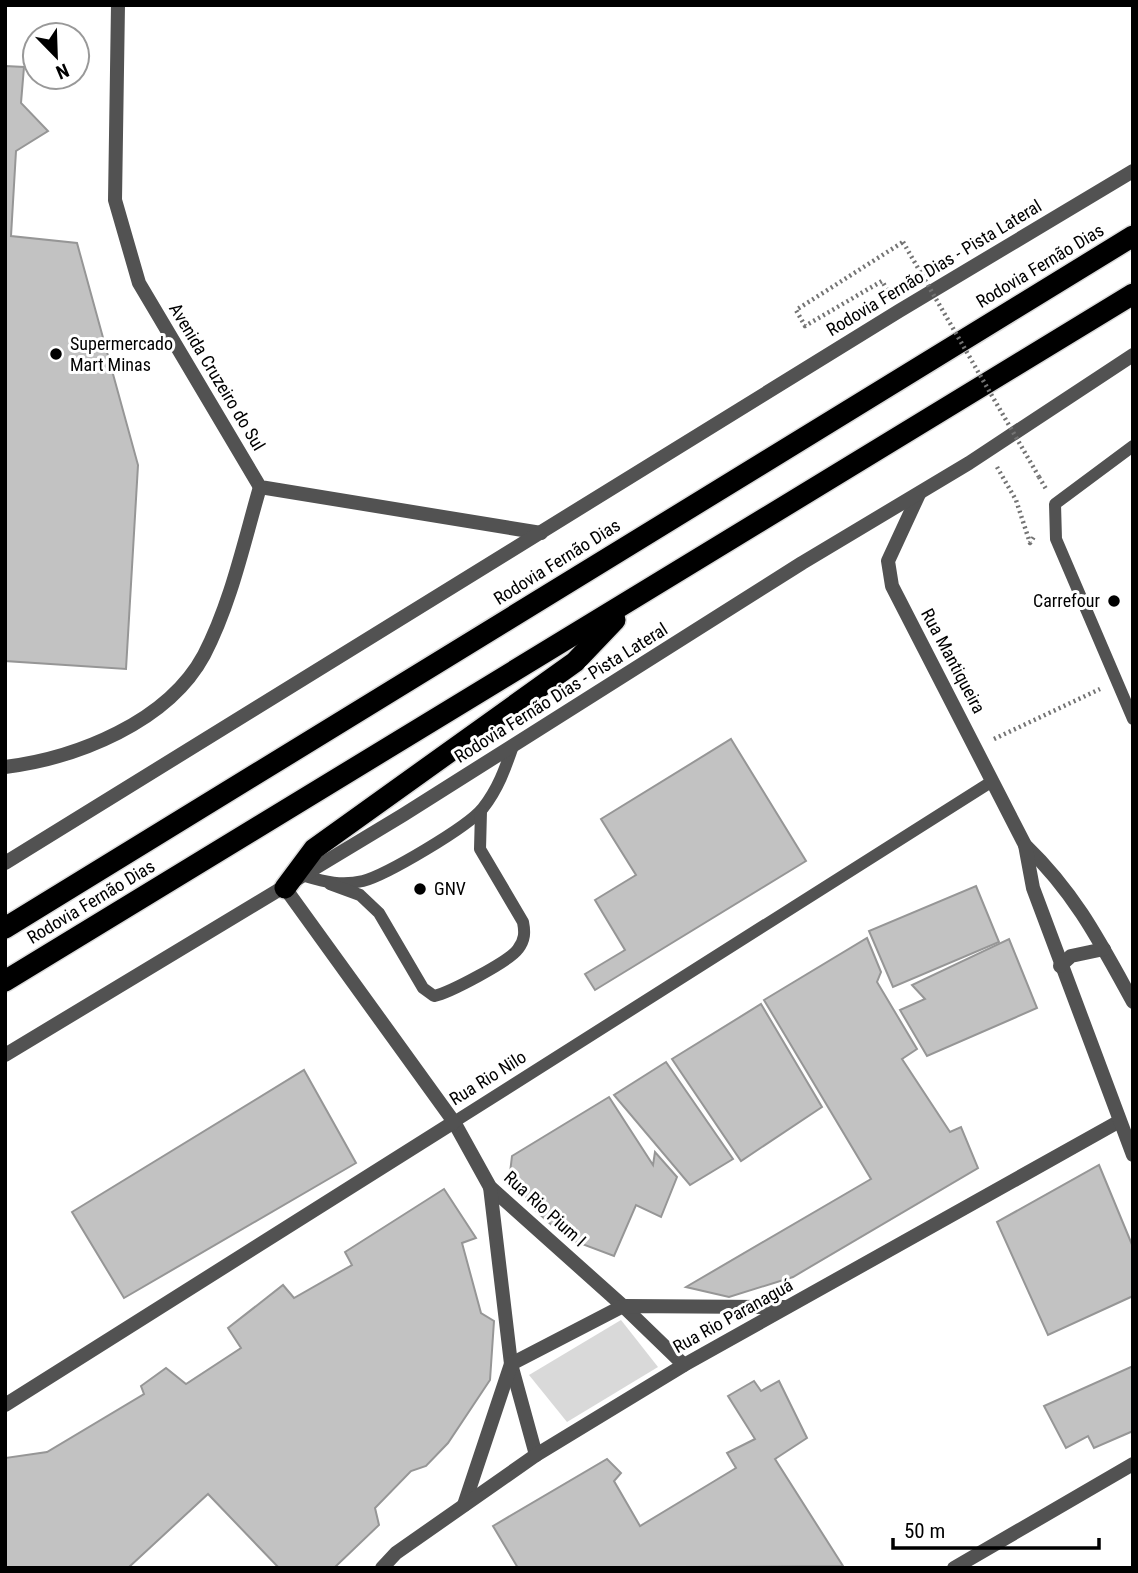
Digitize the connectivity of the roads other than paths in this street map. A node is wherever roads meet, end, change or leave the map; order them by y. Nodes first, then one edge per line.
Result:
1 (118, 5) edge
2 (1133, 171) edge
3 (1133, 236) edge
4 (1133, 294) edge
5 (1133, 355) edge
6 (1133, 446) edge
7 (260, 487) junction
8 (920, 492) junction
9 (541, 533) junction
10 (635, 599) junction
11 (1133, 719) edge
12 (513, 746) junction
13 (5, 767) edge
14 (991, 782) junction
15 (481, 811) junction
16 (1025, 845) junction
17 (5, 863) edge
18 (305, 876) junction
19 (330, 884) junction
20 (285, 888) junction
21 (5, 928) edge
22 (1104, 949) junction
23 (1060, 966) junction
24 (5, 981) edge
25 (1133, 1002) edge
26 (6, 1055) edge
27 (454, 1122) junction
28 (1118, 1122) junction
29 (1133, 1155) edge
30 (489, 1187) junction
31 (623, 1306) junction
32 (787, 1308) junction
33 (511, 1364) junction
34 (684, 1365) junction
35 (5, 1405) edge
36 (536, 1455) junction
37 (1133, 1464) edge
38 (464, 1506) junction
39 (382, 1568) edge
40 (954, 1568) edge

1 - 7 street, Avenida Cruzeiro do Sul
2 - 9 street, Rodovia Fernão Dias - Pista Lateral
3 - 21 highway, Rodovia Fernão Dias
4 - 10 highway, Rodovia Fernão Dias
5 - 8 street, Rodovia Fernão Dias - Pista Lateral
6 - 11 lane
7 - 9 street
7 - 13 street
8 - 12 street, Rodovia Fernão Dias - Pista Lateral
8 - 14 street, Rua Mantiqueira
9 - 17 street, Rodovia Fernão Dias - Pista Lateral
10 - 20 highway
10 - 24 highway, Rodovia Fernão Dias
12 - 15 lane
12 - 18 street, Rodovia Fernão Dias - Pista Lateral
14 - 16 street, Rua Mantiqueira
14 - 27 lane, Rua Rio Nilo
15 - 19 lane
15 - 19 lane
16 - 22 street, Rua Mantiqueira
16 - 23 street, Rua Mantiqueira
18 - 19 lane
18 - 20 street, Rodovia Fernão Dias - Pista Lateral
20 - 26 street, Rodovia Fernão Dias - Pista Lateral
20 - 27 street, Rua Rio Pium I
22 - 23 street
22 - 25 street, Rua Mantiqueira
23 - 28 street, Rua Mantiqueira
27 - 30 street, Rua Rio Pium I
27 - 35 street, Rua Rio Nilo
28 - 29 street, Rua Mantiqueira
28 - 32 street, Rua Rio Paranaguá
30 - 31 street, Rua Rio Pium I
30 - 33 street
31 - 32 street
31 - 33 street
31 - 34 street, Rua Rio Pium I
32 - 34 street, Rua Rio Paranaguá
33 - 36 street
33 - 38 street
34 - 36 street, Rua Rio Paranaguá
36 - 38 street, Rua Rio Paranaguá
37 - 40 street
38 - 39 street, Rua Rio Paranaguá

